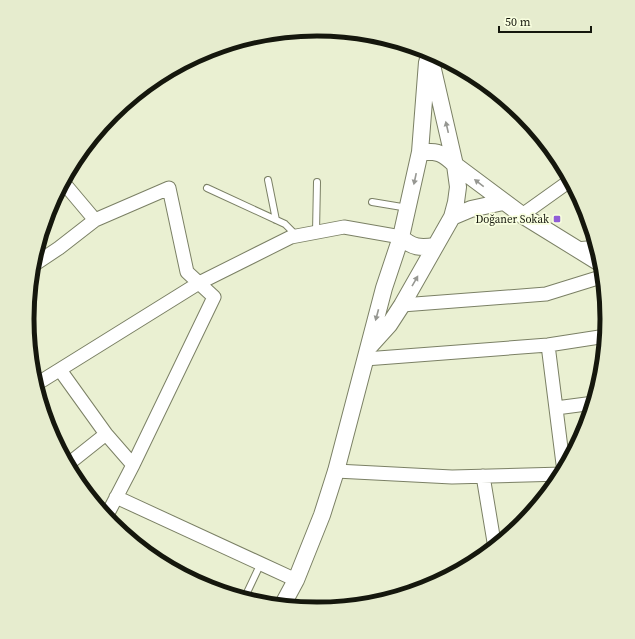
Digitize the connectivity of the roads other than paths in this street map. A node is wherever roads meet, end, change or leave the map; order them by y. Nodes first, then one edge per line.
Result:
1 (428, 59) edge
2 (431, 60) edge
3 (420, 152) junction
4 (456, 165) junction
5 (268, 180) dead end
6 (317, 182) dead end
7 (566, 184) edge
8 (67, 187) edge
9 (207, 188) dead end
10 (372, 202) dead end
11 (503, 202) junction
12 (409, 208) junction
13 (522, 215) junction
14 (452, 216) junction
15 (95, 220) junction
16 (276, 220) junction
17 (316, 232) junction
18 (297, 236) junction
19 (401, 237) junction
20 (435, 246) junction
21 (591, 248) edge
22 (576, 249) junction
23 (595, 260) edge
24 (40, 261) edge
25 (598, 278) edge
26 (199, 283) junction
27 (402, 305) junction
28 (600, 337) edge
29 (548, 345) junction
30 (367, 353) junction
31 (60, 370) junction
32 (41, 382) edge
33 (588, 404) edge
34 (556, 408) junction
35 (106, 434) junction
36 (72, 461) edge
37 (562, 463) edge
38 (133, 465) junction
39 (336, 471) junction
40 (555, 473) edge
41 (483, 476) junction
42 (116, 497) junction
43 (109, 511) edge
44 (494, 541) edge
45 (260, 563) junction
46 (296, 580) junction
47 (246, 594) edge
48 (285, 601) edge

1 - 3 street
4 -> 2 street
3 - 4 street
3 -> 12 street
11 -> 4 street
4 - 14 street
5 - 16 lane
6 - 17 lane
7 - 13 street
8 - 15 street
9 - 16 lane
10 - 12 lane
11 - 13 street
11 - 14 street
12 - 19 street
13 - 22 street
14 - 20 street
15 - 24 street
15 - 26 street
16 - 18 lane
17 - 18 street
17 - 19 street
18 - 26 street
19 - 20 street
19 -> 30 street
27 -> 20 street
21 - 22 street
22 - 23 street
25 - 27 street
26 - 31 street
26 - 38 street
27 - 30 street
28 - 29 street
29 - 30 street
29 - 34 street
30 - 39 street
31 - 32 street
31 - 35 street
33 - 34 street
34 - 37 street
35 - 36 street
35 - 38 street
38 - 42 street
39 - 41 street
39 - 46 street
40 - 41 street
41 - 44 street
42 - 43 street
42 - 45 street
45 - 46 street
45 - 47 lane
46 - 48 street

